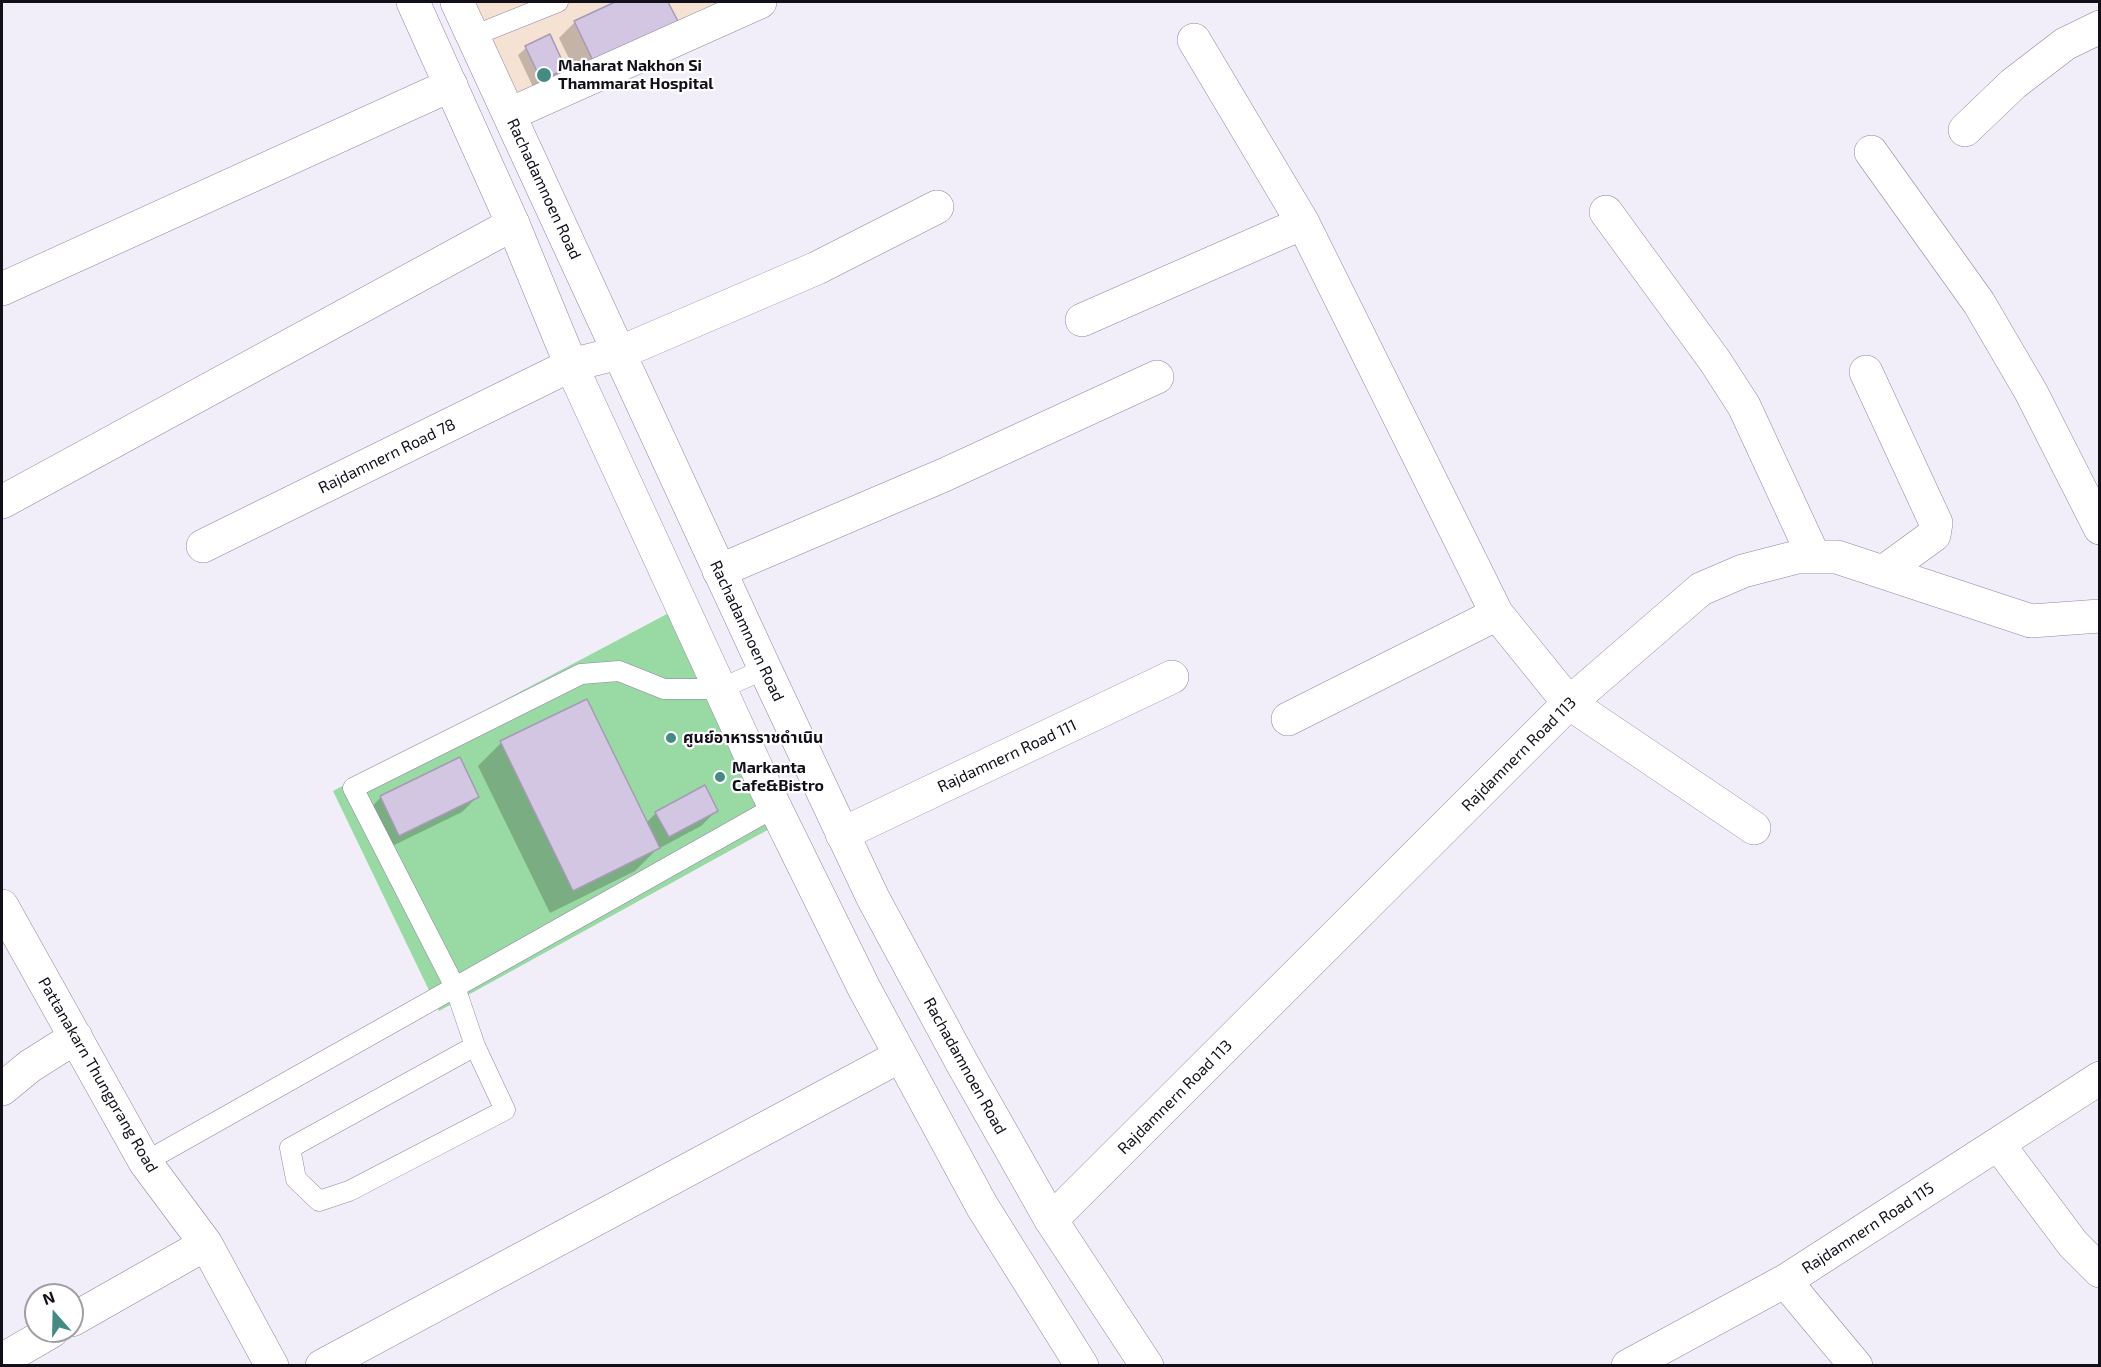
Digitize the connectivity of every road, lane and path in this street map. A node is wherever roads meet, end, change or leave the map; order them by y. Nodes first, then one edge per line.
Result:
1 (413, 2) edge
2 (457, 2) edge
3 (558, 2) edge
4 (760, 2) edge
5 (2100, 27) edge
6 (473, 36) junction
7 (1194, 40) dead end
8 (450, 85) junction
9 (510, 114) junction
10 (1965, 130) dead end
11 (1871, 152) dead end
12 (937, 207) dead end
13 (1606, 212) dead end
14 (1303, 223) junction
15 (513, 224) junction
16 (2, 289) edge
17 (1082, 320) dead end
18 (619, 352) junction
19 (571, 366) junction
20 (1866, 372) dead end
21 (1157, 377) dead end
22 (2, 502) edge
23 (2100, 528) edge
24 (203, 546) dead end
25 (1814, 557) junction
26 (720, 571) junction
27 (1883, 572) junction
28 (1497, 614) junction
29 (2100, 616) edge
30 (765, 669) junction
31 (1172, 677) dead end
32 (720, 689) junction
33 (1569, 703) junction
34 (1288, 719) dead end
35 (775, 807) junction
36 (1754, 828) dead end
37 (842, 834) junction
38 (873, 898) junction
39 (2, 906) edge
40 (832, 922) junction
41 (455, 987) junction
42 (76, 1037) junction
43 (475, 1046) junction
44 (900, 1056) junction
45 (2100, 1078) edge
46 (2, 1089) edge
47 (1998, 1144) junction
48 (145, 1162) junction
49 (1051, 1220) junction
50 (206, 1244) junction
51 (2100, 1271) edge
52 (1785, 1281) junction
53 (84, 1313) edge
54 (31, 1343) edge
55 (2, 1360) edge
56 (272, 1365) edge
57 (322, 1365) edge
58 (1082, 1365) edge
59 (1147, 1365) edge
60 (1628, 1365) edge
61 (1856, 1365) edge

1 - 8 street
2 - 6 street, Rachadamnoen Road
3 - 6 lane
4 - 9 street
5 - 10 street
6 - 9 street, Rachadamnoen Road
7 - 14 street
8 - 15 street
8 - 16 street
9 - 18 street, Rachadamnoen Road
11 - 23 street
12 - 18 street, Rajdamnern Road 78
13 - 25 street
14 - 17 street
14 - 28 street
15 - 19 street
15 - 22 street
18 - 19 street, Rajdamnern Road 78
18 - 26 street, Rachadamnoen Road
19 - 24 street, Rajdamnern Road 78
19 - 32 street
20 - 27 street
21 - 26 street
25 - 27 street, Rajdamnern Road 113
25 - 33 street, Rajdamnern Road 113
26 - 30 street, Rachadamnoen Road
27 - 29 street, Rajdamnern Road 113
28 - 33 street
28 - 34 street
30 - 32 lane
30 - 37 street, Rachadamnoen Road
31 - 37 street, Rajdamnern Road 111
32 - 35 street
32 - 41 lane
33 - 36 street
33 - 49 street, Rajdamnern Road 113
35 - 40 street
35 - 41 lane
37 - 38 street, Rachadamnoen Road
38 - 40 street
38 - 49 street, Rachadamnoen Road
39 - 42 street, Pattanakarn Thungprang Road
40 - 44 street
41 - 43 lane
41 - 48 lane
42 - 46 street
42 - 48 street, Pattanakarn Thungprang Road
43 - 43 lane
44 - 57 street
44 - 58 street
45 - 47 street, Rajdamnern Road 115
47 - 51 street
47 - 52 street, Rajdamnern Road 115
48 - 50 street, Pattanakarn Thungprang Road
49 - 59 street, Rachadamnoen Road
50 - 53 street
50 - 56 street, Pattanakarn Thungprang Road
52 - 60 street, Rajdamnern Road 115
52 - 61 street
54 - 55 street

